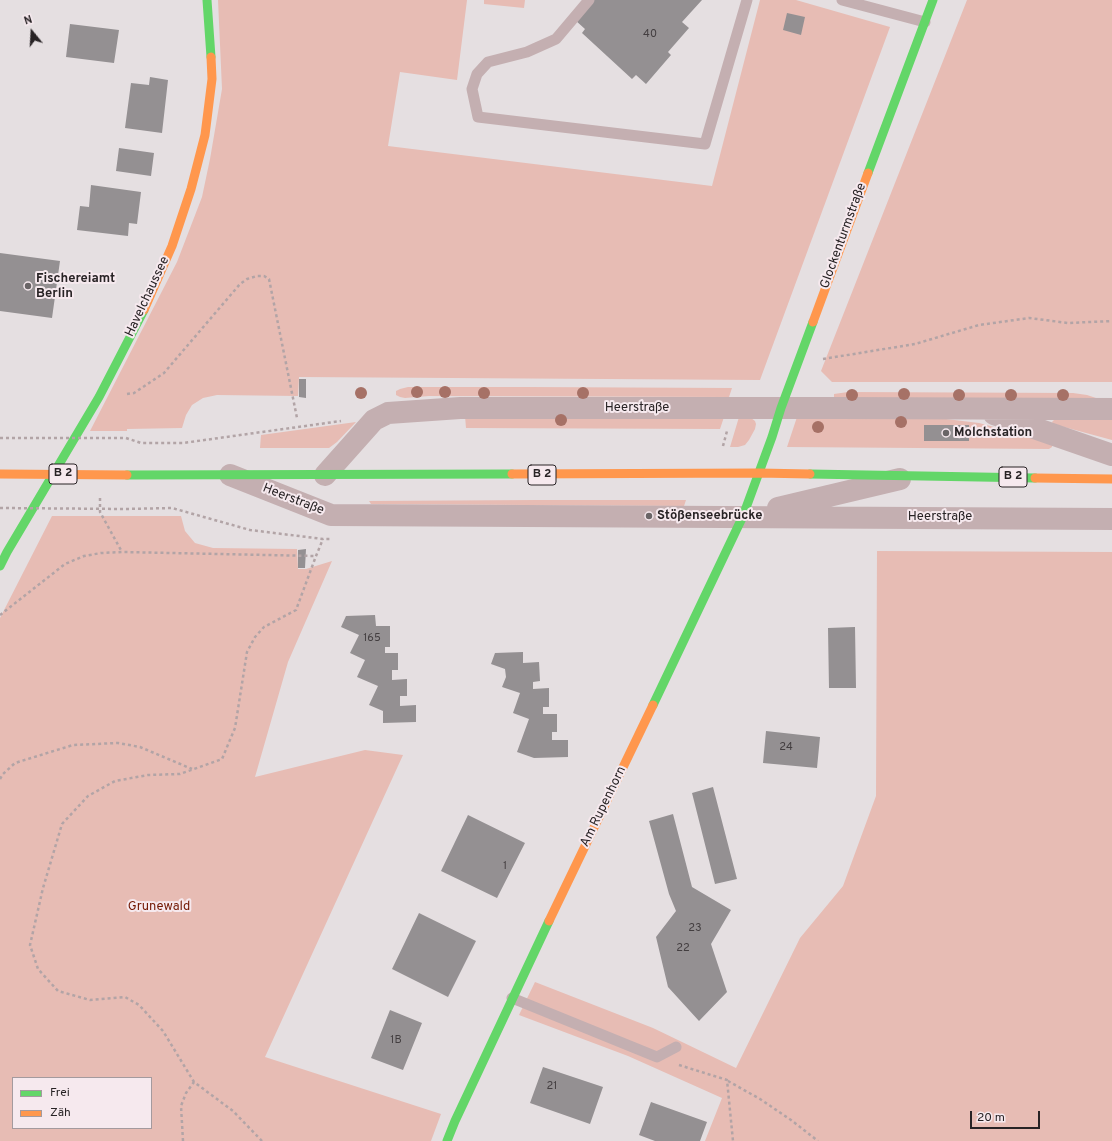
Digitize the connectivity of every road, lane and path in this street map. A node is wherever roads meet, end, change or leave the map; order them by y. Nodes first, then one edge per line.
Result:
1 (207, 0) edge
2 (589, 0) edge
3 (747, 0) edge
4 (842, 0) edge
5 (934, 0) edge
6 (925, 22) junction
7 (1112, 321) edge
8 (820, 360) dead end
9 (99, 397) junction
10 (781, 408) junction
11 (976, 408) junction
12 (1112, 409) edge
13 (297, 418) dead end
14 (346, 420) dead end
15 (0, 438) edge
16 (1112, 455) edge
17 (758, 473) junction
18 (0, 474) edge
19 (228, 475) junction
20 (325, 475) junction
21 (914, 476) junction
22 (1112, 479) edge
23 (0, 508) edge
24 (100, 512) dead end
25 (744, 516) junction
26 (1112, 519) edge
27 (122, 552) junction
28 (316, 556) junction
29 (0, 566) edge
30 (0, 615) edge
31 (193, 769) junction
32 (0, 779) edge
33 (512, 998) junction
34 (676, 1047) dead end
35 (657, 1057) junction
36 (727, 1080) junction
37 (194, 1082) junction
38 (183, 1141) edge
39 (262, 1141) edge
40 (447, 1141) edge
41 (734, 1141) edge
42 (818, 1141) edge

1 - 9 street, Havelchaussee
2 - 3 lane
4 - 6 lane
5 - 6 street, Glockenturmstraße
6 - 10 street, Glockenturmstraße
7 - 8 path
9 - 13 path
9 - 29 street, Havelchaussee
10 - 11 street, Heerstraße
10 - 17 street, Glockenturmstraße
10 - 20 street, Heerstraße
11 - 12 street, Heerstraße
11 - 16 street, Heerstraße
14 - 15 path, bridge
17 - 20 street, Heerstraße / B 2
17 - 21 street, Heerstraße / B 2
17 - 25 street, Am Rupenhorn
18 - 19 street, Heerstraße / B 2, bridge
19 - 20 street, Heerstraße / B 2
19 - 25 street, Heerstraße
21 - 22 street, Heerstraße / B 2
21 - 25 street, Heerstraße
23 - 28 path, bridge
24 - 27 path
25 - 26 street, Heerstraße
25 - 33 street, Am Rupenhorn
27 - 28 path
27 - 30 path
28 - 31 path
31 - 32 path
31 - 37 path
33 - 35 lane
33 - 40 street, Am Rupenhorn
34 - 35 lane
35 - 36 path
36 - 41 path
36 - 42 path
37 - 38 path
37 - 39 path

